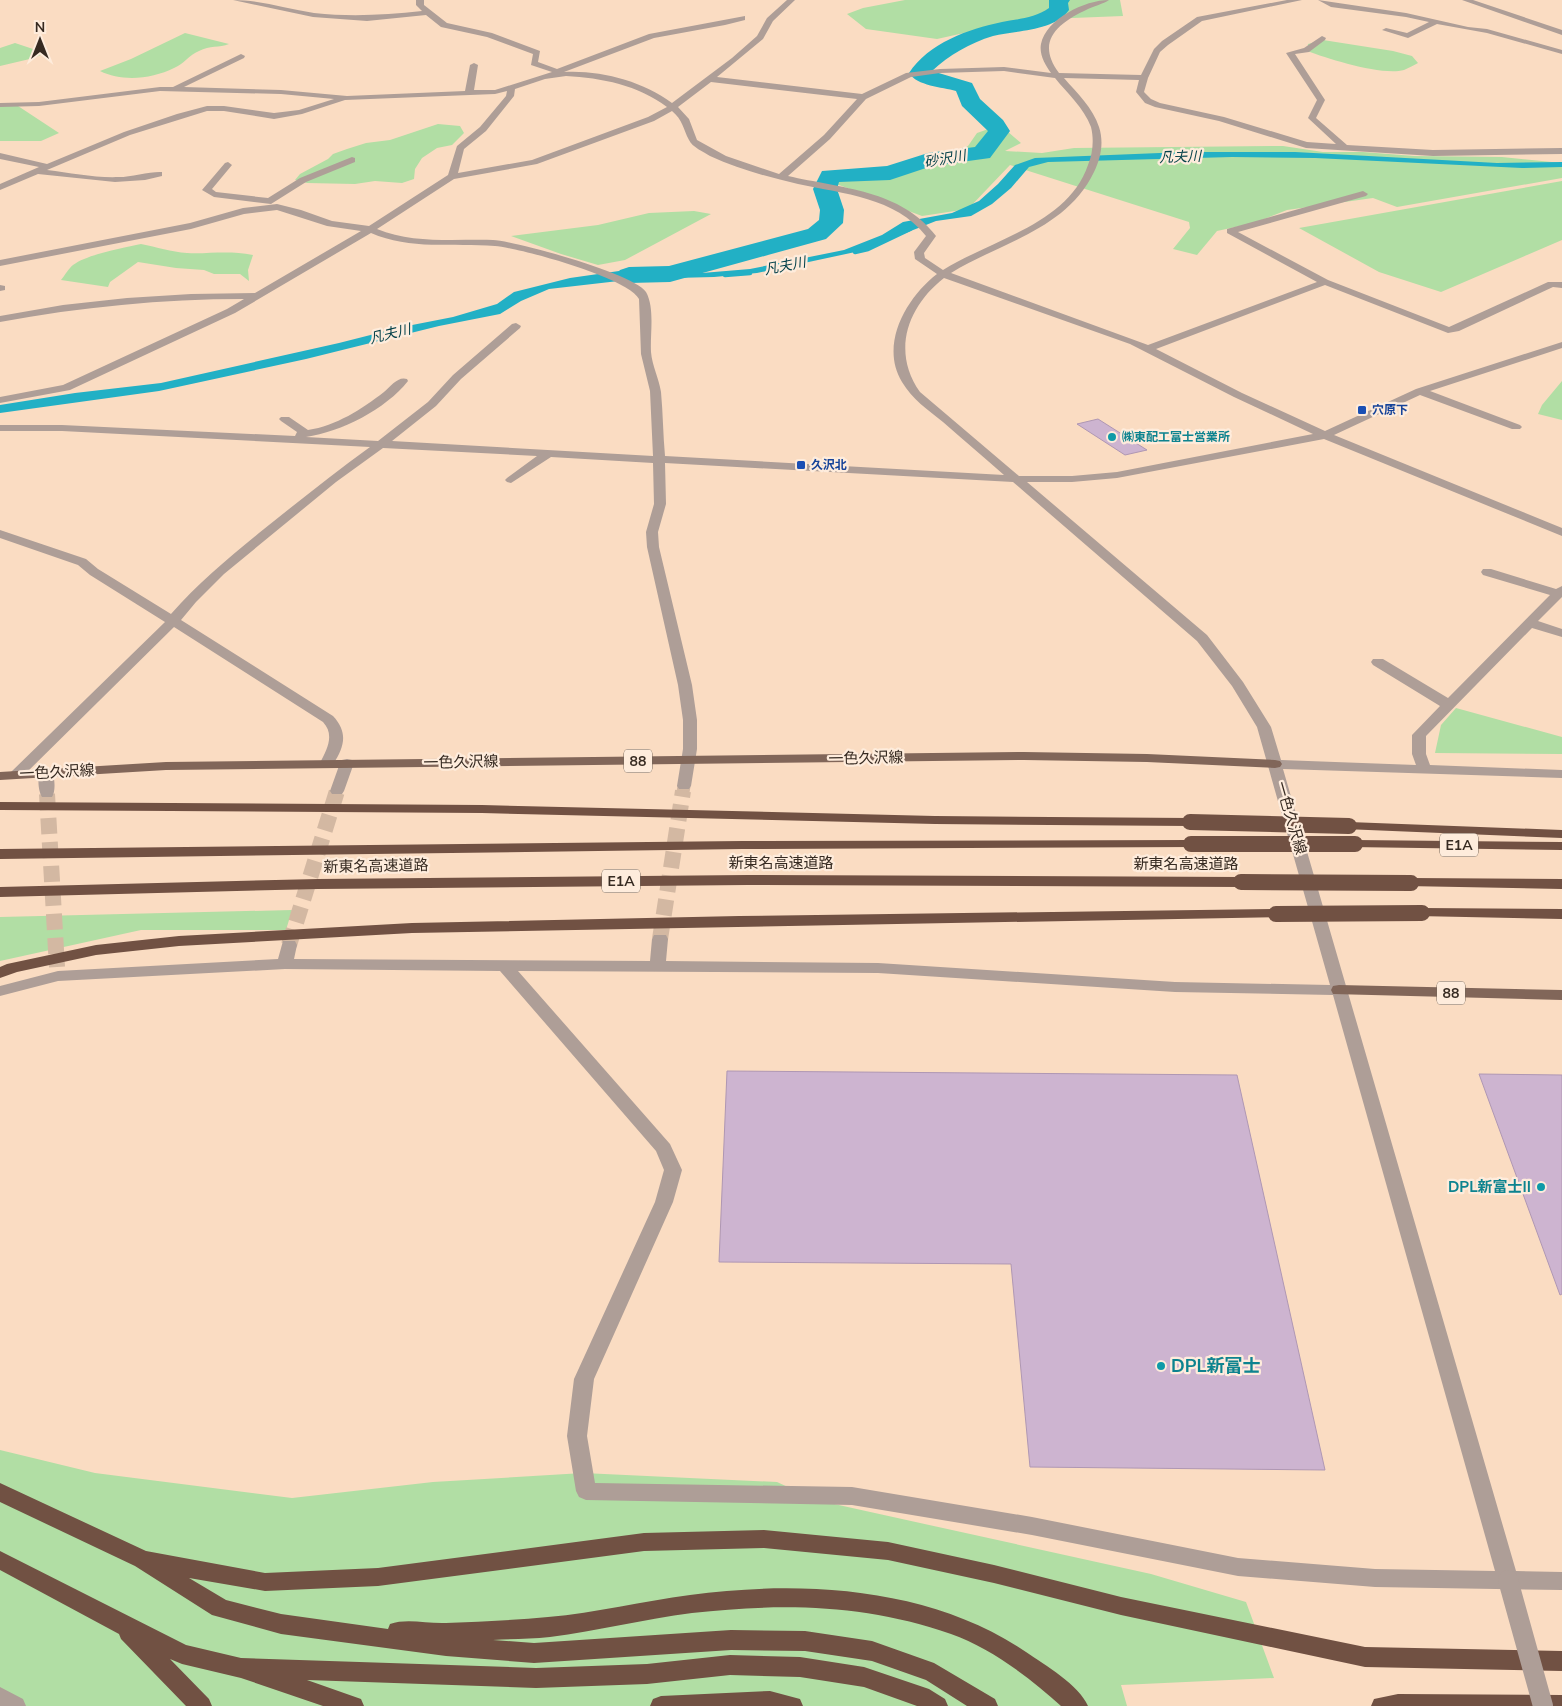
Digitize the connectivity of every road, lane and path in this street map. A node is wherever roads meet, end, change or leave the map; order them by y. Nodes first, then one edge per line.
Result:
1 (237, 0) edge
2 (420, 0) edge
3 (792, 0) edge
4 (1105, 0) edge
5 (1298, 0) edge
6 (1322, 0) edge
7 (1466, 0) edge
8 (428, 13) junction
9 (742, 18) dead end
10 (1436, 22) junction
11 (1386, 30) dead end
12 (1562, 33) edge
13 (1322, 38) dead end
14 (1562, 52) edge
15 (240, 56) dead end
16 (474, 65) dead end
17 (559, 72) junction
18 (1058, 76) junction
19 (1144, 78) junction
20 (710, 79) junction
21 (175, 88) junction
22 (511, 89) junction
23 (469, 94) junction
24 (863, 97) junction
25 (347, 98) junction
26 (0, 105) edge
27 (672, 107) junction
28 (1345, 148) junction
29 (1562, 151) edge
30 (0, 156) edge
31 (352, 160) dead end
32 (228, 165) dead end
33 (50, 167) junction
34 (38, 172) junction
35 (159, 174) dead end
36 (451, 177) junction
37 (781, 177) junction
38 (0, 187) edge
39 (1363, 194) dead end
40 (274, 204) junction
41 (370, 229) junction
42 (498, 235) dead end
43 (506, 244) junction
44 (0, 263) edge
45 (943, 274) junction
46 (1325, 282) junction
47 (1562, 285) edge
48 (254, 296) junction
49 (0, 319) edge
50 (516, 326) dead end
51 (1559, 348) edge
52 (1147, 349) junction
53 (403, 381) dead end
54 (1420, 391) junction
55 (0, 400) edge
56 (285, 419) dead end
57 (1516, 426) dead end
58 (0, 428) edge
59 (1325, 435) junction
60 (299, 437) junction
61 (380, 445) junction
62 (548, 454) junction
63 (659, 459) junction
64 (1013, 479) junction
65 (511, 480) dead end
66 (1562, 532) edge
67 (0, 534) edge
68 (1487, 572) dead end
69 (1560, 591) edge
70 (172, 622) junction
71 (1530, 622) junction
72 (1562, 633) edge
73 (1378, 662) dead end
74 (1449, 705) junction
75 (687, 761) junction
76 (327, 763) junction
77 (347, 763) junction
78 (1275, 764) junction
79 (1425, 770) junction
80 (46, 773) junction
81 (1562, 774) edge
82 (16, 775) junction
83 (0, 776) edge
84 (684, 786) tunnel mouth
85 (336, 791) tunnel mouth
86 (47, 794) tunnel mouth
87 (0, 806) edge
88 (1562, 834) edge
89 (1562, 846) edge
90 (0, 854) edge
91 (1562, 884) edge
92 (0, 892) edge
93 (1562, 914) edge
94 (660, 939) tunnel mouth
95 (289, 945) tunnel mouth
96 (285, 964) junction
97 (503, 964) junction
98 (658, 965) junction
99 (0, 973) edge
100 (1339, 990) junction
101 (0, 991) edge
102 (1562, 995) edge
103 (0, 1492) edge
104 (0, 1560) edge
105 (142, 1560) junction
106 (1508, 1580) junction
107 (1562, 1581) edge
108 (120, 1624) junction
109 (281, 1624) junction
110 (1562, 1661) edge
111 (241, 1668) junction
112 (0, 1697) edge
113 (1562, 1705) edge
114 (15, 1706) edge
115 (202, 1706) edge
116 (353, 1706) edge
117 (661, 1706) edge
118 (792, 1706) edge
119 (937, 1706) edge
120 (987, 1706) edge
121 (1077, 1706) edge
122 (1382, 1706) edge
123 (1543, 1706) edge

1 - 8 street
2 - 8 street
3 - 20 street
4 - 18 street
5 - 19 street
6 - 10 street
7 - 12 street
8 - 17 street
9 - 17 street
10 - 11 street
10 - 14 street
13 - 28 street
15 - 21 street
16 - 23 street
17 - 22 street
17 - 27 street
18 - 19 street
18 - 24 street
18 - 45 street
19 - 28 street
20 - 24 street
20 - 27 street
21 - 25 street
21 - 26 street
22 - 23 street
22 - 36 street
23 - 25 street
24 - 37 street
25 - 33 street
27 - 36 street
27 - 37 street
28 - 29 street
30 - 33 street
31 - 40 street
32 - 40 street
33 - 34 street
34 - 35 street
34 - 38 street
36 - 41 street
37 - 45 street
39 - 46 street
40 - 41 street
40 - 44 street
41 - 43 street
41 - 48 street
42 - 43 street
43 - 63 street
45 - 52 street
45 - 64 street
46 - 47 street
46 - 52 street
48 - 49 street
48 - 55 street
50 - 61 street
51 - 54 street
52 - 59 street
53 - 60 street
54 - 57 street
54 - 59 street
56 - 60 street
58 - 60 street
59 - 64 street
59 - 66 street
60 - 61 street
61 - 62 street
61 - 70 street
62 - 63 street
62 - 65 street
63 - 64 street
63 - 75 street
64 - 78 street
67 - 70 street
68 - 69 street
69 - 71 street
70 - 76 street
70 - 82 street
71 - 72 street
71 - 74 street
73 - 74 street
74 - 79 street
75 - 77 main road, 一色久沢線 / 88
75 - 78 main road, 一色久沢線 / 88
75 - 84 street
76 - 77 main road, 一色久沢線 / 88
76 - 80 main road, 一色久沢線 / 88
77 - 85 street
78 - 79 street
78 - 100 street, 一色久沢線
79 - 81 street
80 - 82 main road, 一色久沢線 / 88
80 - 86 street
82 - 83 main road, 一色久沢線 / 88
87 - 88 highway, bridge
89 - 90 highway, 新東名高速道路 / E1A, bridge
91 - 92 highway, 新東名高速道路 / E1A, bridge
93 - 99 highway, bridge
94 - 98 street
95 - 96 street
96 - 97 street
96 - 101 street
97 - 98 street
97 - 106 street
98 - 100 street
100 - 102 main road, 88
100 - 106 street, 一色久沢線
103 - 105 highway
104 - 108 highway
105 - 109 highway
105 - 110 highway
106 - 107 street
106 - 123 street, 一色久沢線, bridge
108 - 111 highway
108 - 115 highway
109 - 120 highway
109 - 121 highway
111 - 116 highway
111 - 119 highway
112 - 114 street
113 - 122 highway
117 - 118 highway

